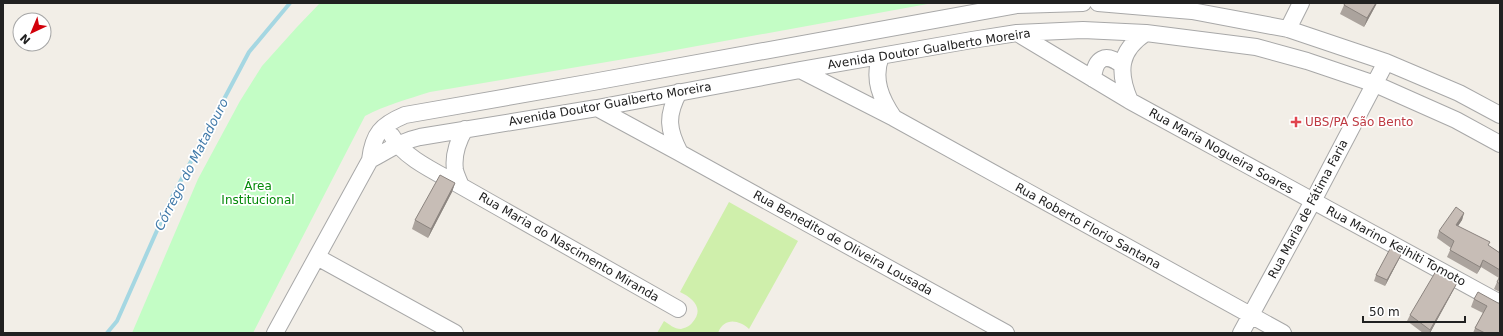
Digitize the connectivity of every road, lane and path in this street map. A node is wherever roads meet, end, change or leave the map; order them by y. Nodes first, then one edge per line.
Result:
1 (1083, 3) edge
2 (1098, 3) edge
3 (1301, 3) edge
4 (1288, 29) junction
5 (1017, 33) junction
6 (1146, 33) junction
7 (881, 56) junction
8 (1386, 62) junction
9 (1122, 65) junction
10 (800, 70) junction
11 (1094, 79) junction
12 (1375, 84) junction
13 (679, 92) junction
14 (1130, 100) junction
15 (597, 108) junction
16 (1500, 115) edge
17 (894, 118) junction
18 (388, 123) junction
19 (465, 129) junction
20 (397, 144) junction
21 (1500, 144) edge
22 (376, 152) junction
23 (680, 153) junction
24 (461, 186) junction
25 (1313, 201) junction
26 (317, 257) junction
27 (1500, 303) edge
28 (678, 309) dead end
29 (1251, 315) junction
30 (275, 333) edge
31 (455, 333) edge
32 (1006, 333) edge
33 (1241, 333) edge
34 (1283, 333) edge

1 - 18 street, Avenida Doutor Gualberto Moreira
2 - 4 street
3 - 4 street
4 - 8 street
5 - 6 street, Avenida Doutor Gualberto Moreira
5 - 7 street, Avenida Doutor Gualberto Moreira
5 - 11 street, Rua Maria Nogueira Soares
6 - 9 street
6 - 12 street, Avenida Doutor Gualberto Moreira
7 - 10 street, Avenida Doutor Gualberto Moreira
7 - 17 street
8 - 12 street, Rua Maria de Fátima Faria
8 - 16 street
9 - 11 street
9 - 14 street
10 - 13 street, Avenida Doutor Gualberto Moreira
10 - 17 street, Rua Roberto Florio Santana
11 - 14 street, Rua Maria Nogueira Soares
12 - 21 street, Avenida Doutor Gualberto Moreira
12 - 25 street, Rua Maria de Fátima Faria
13 - 15 street, Avenida Doutor Gualberto Moreira
13 - 23 street
14 - 25 street, Rua Maria Nogueira Soares
15 - 19 street, Avenida Doutor Gualberto Moreira
15 - 23 street, Rua Benedito de Oliveira Lousada
17 - 29 street, Rua Roberto Florio Santana
18 - 20 street
18 - 22 street
19 - 20 street, Avenida Doutor Gualberto Moreira
19 - 24 street
20 - 22 street, Avenida Doutor Gualberto Moreira
20 - 24 street, Rua Maria do Nascimento Miranda
22 - 26 street
23 - 32 street, Rua Benedito de Oliveira Lousada
24 - 28 street, Rua Maria do Nascimento Miranda
25 - 27 street, Rua Marino Keihiti Tomoto
25 - 29 street, Rua Maria de Fátima Faria
26 - 30 street
26 - 31 street
29 - 33 street, Rua Maria de Fátima Faria
29 - 34 street, Rua Roberto Florio Santana

